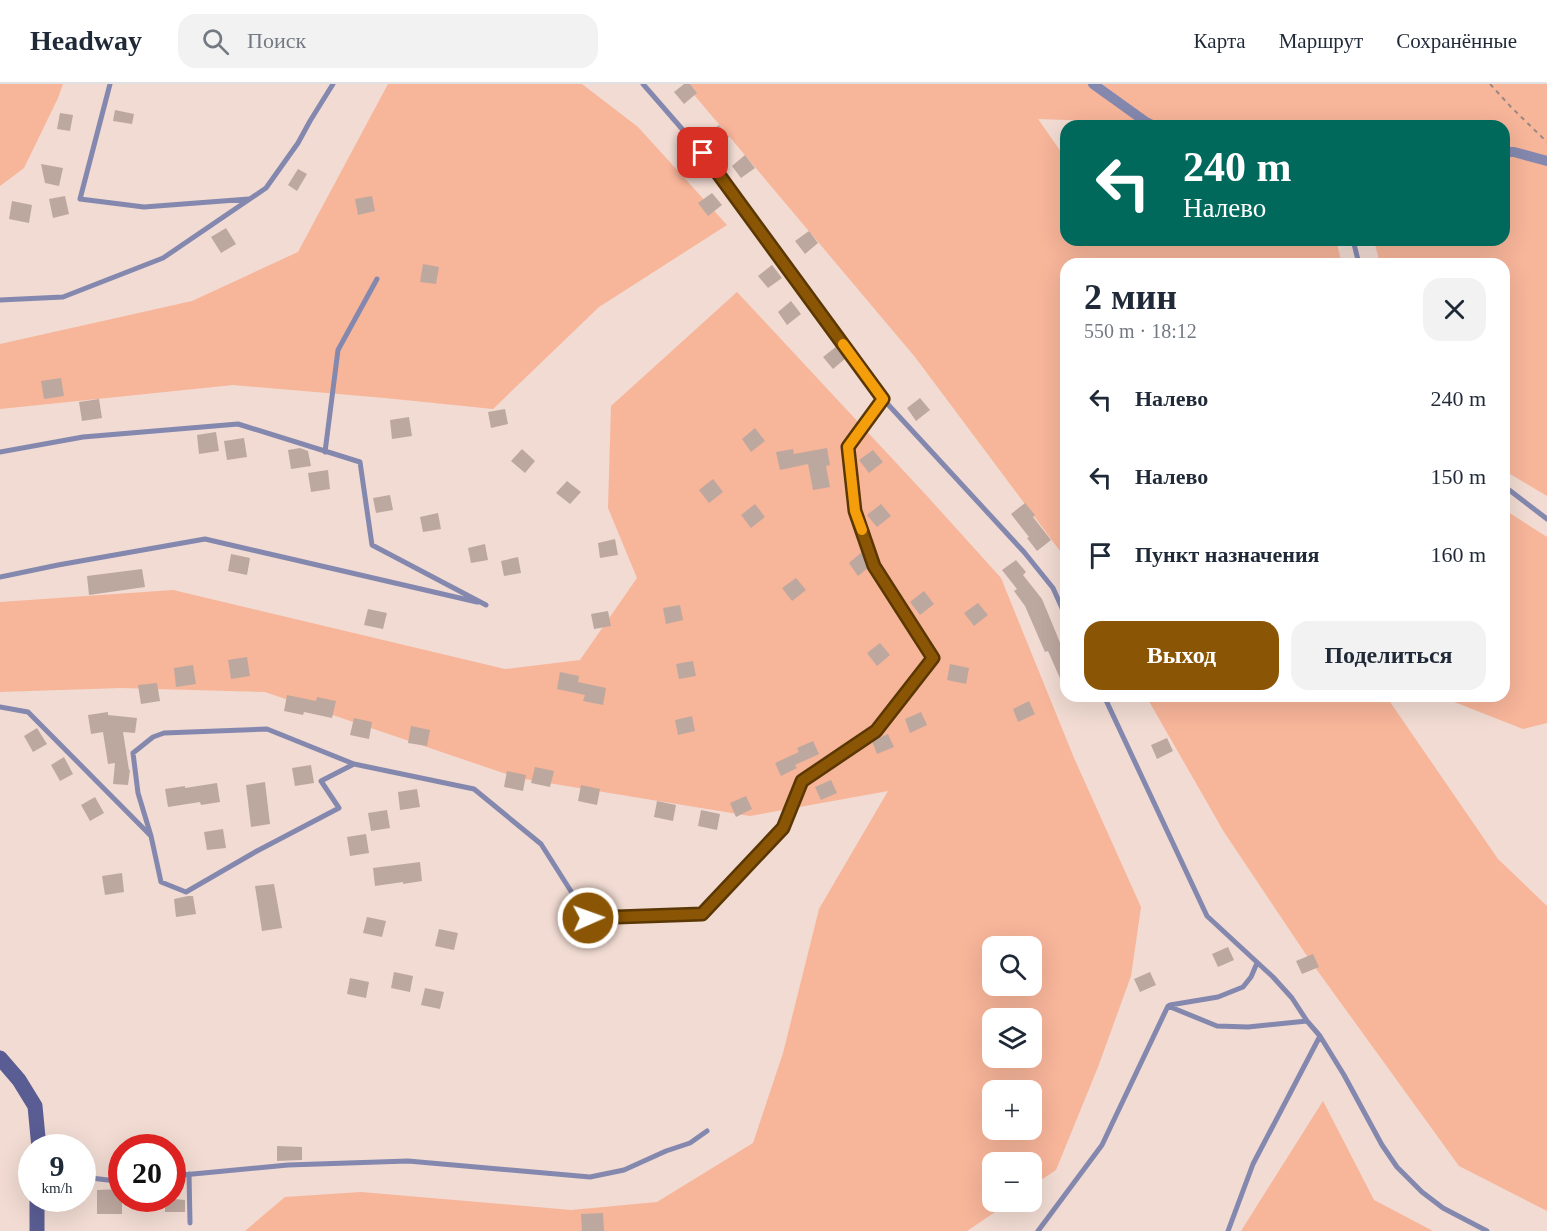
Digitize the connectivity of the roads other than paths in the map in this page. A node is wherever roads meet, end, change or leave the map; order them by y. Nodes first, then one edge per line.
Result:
1 (110, 84) edge
2 (333, 84) edge
3 (643, 84) edge
4 (1093, 84) edge
5 (1143, 120) edge
6 (1510, 152) edge
7 (1547, 161) edge
8 (251, 198) junction
9 (377, 279) dead end
10 (0, 300) edge
11 (883, 399) junction
12 (0, 452) edge
13 (325, 452) junction
14 (1510, 491) edge
15 (1547, 519) edge
16 (0, 577) edge
17 (1060, 604) edge
18 (1107, 702) edge
19 (0, 706) edge
20 (354, 764) junction
21 (151, 836) junction
22 (1257, 963) junction
23 (1168, 1006) junction
24 (1307, 1020) junction
25 (1320, 1036) junction
26 (0, 1057) edge
27 (707, 1131) dead end
28 (38, 1134) edge
29 (186, 1174) edge
30 (189, 1174) junction
31 (37, 1212) edge
32 (190, 1223) dead end
33 (37, 1231) edge
34 (1038, 1231) edge
35 (1228, 1231) edge
36 (1487, 1231) edge

1 - 8 lane
2 - 8 lane
3 - 11 lane
4 - 5 street
6 - 7 street
8 - 10 lane
9 - 13 lane
11 - 17 lane
11 - 20 lane
12 - 13 lane
13 - 16 lane
14 - 15 lane
18 - 22 lane
19 - 21 lane
20 - 21 lane
20 - 21 lane
22 - 23 lane
22 - 24 lane
23 - 24 lane
23 - 34 lane
24 - 25 lane
25 - 35 lane
25 - 36 lane
26 - 28 street
27 - 30 lane
29 - 30 lane
30 - 32 lane
31 - 33 street

